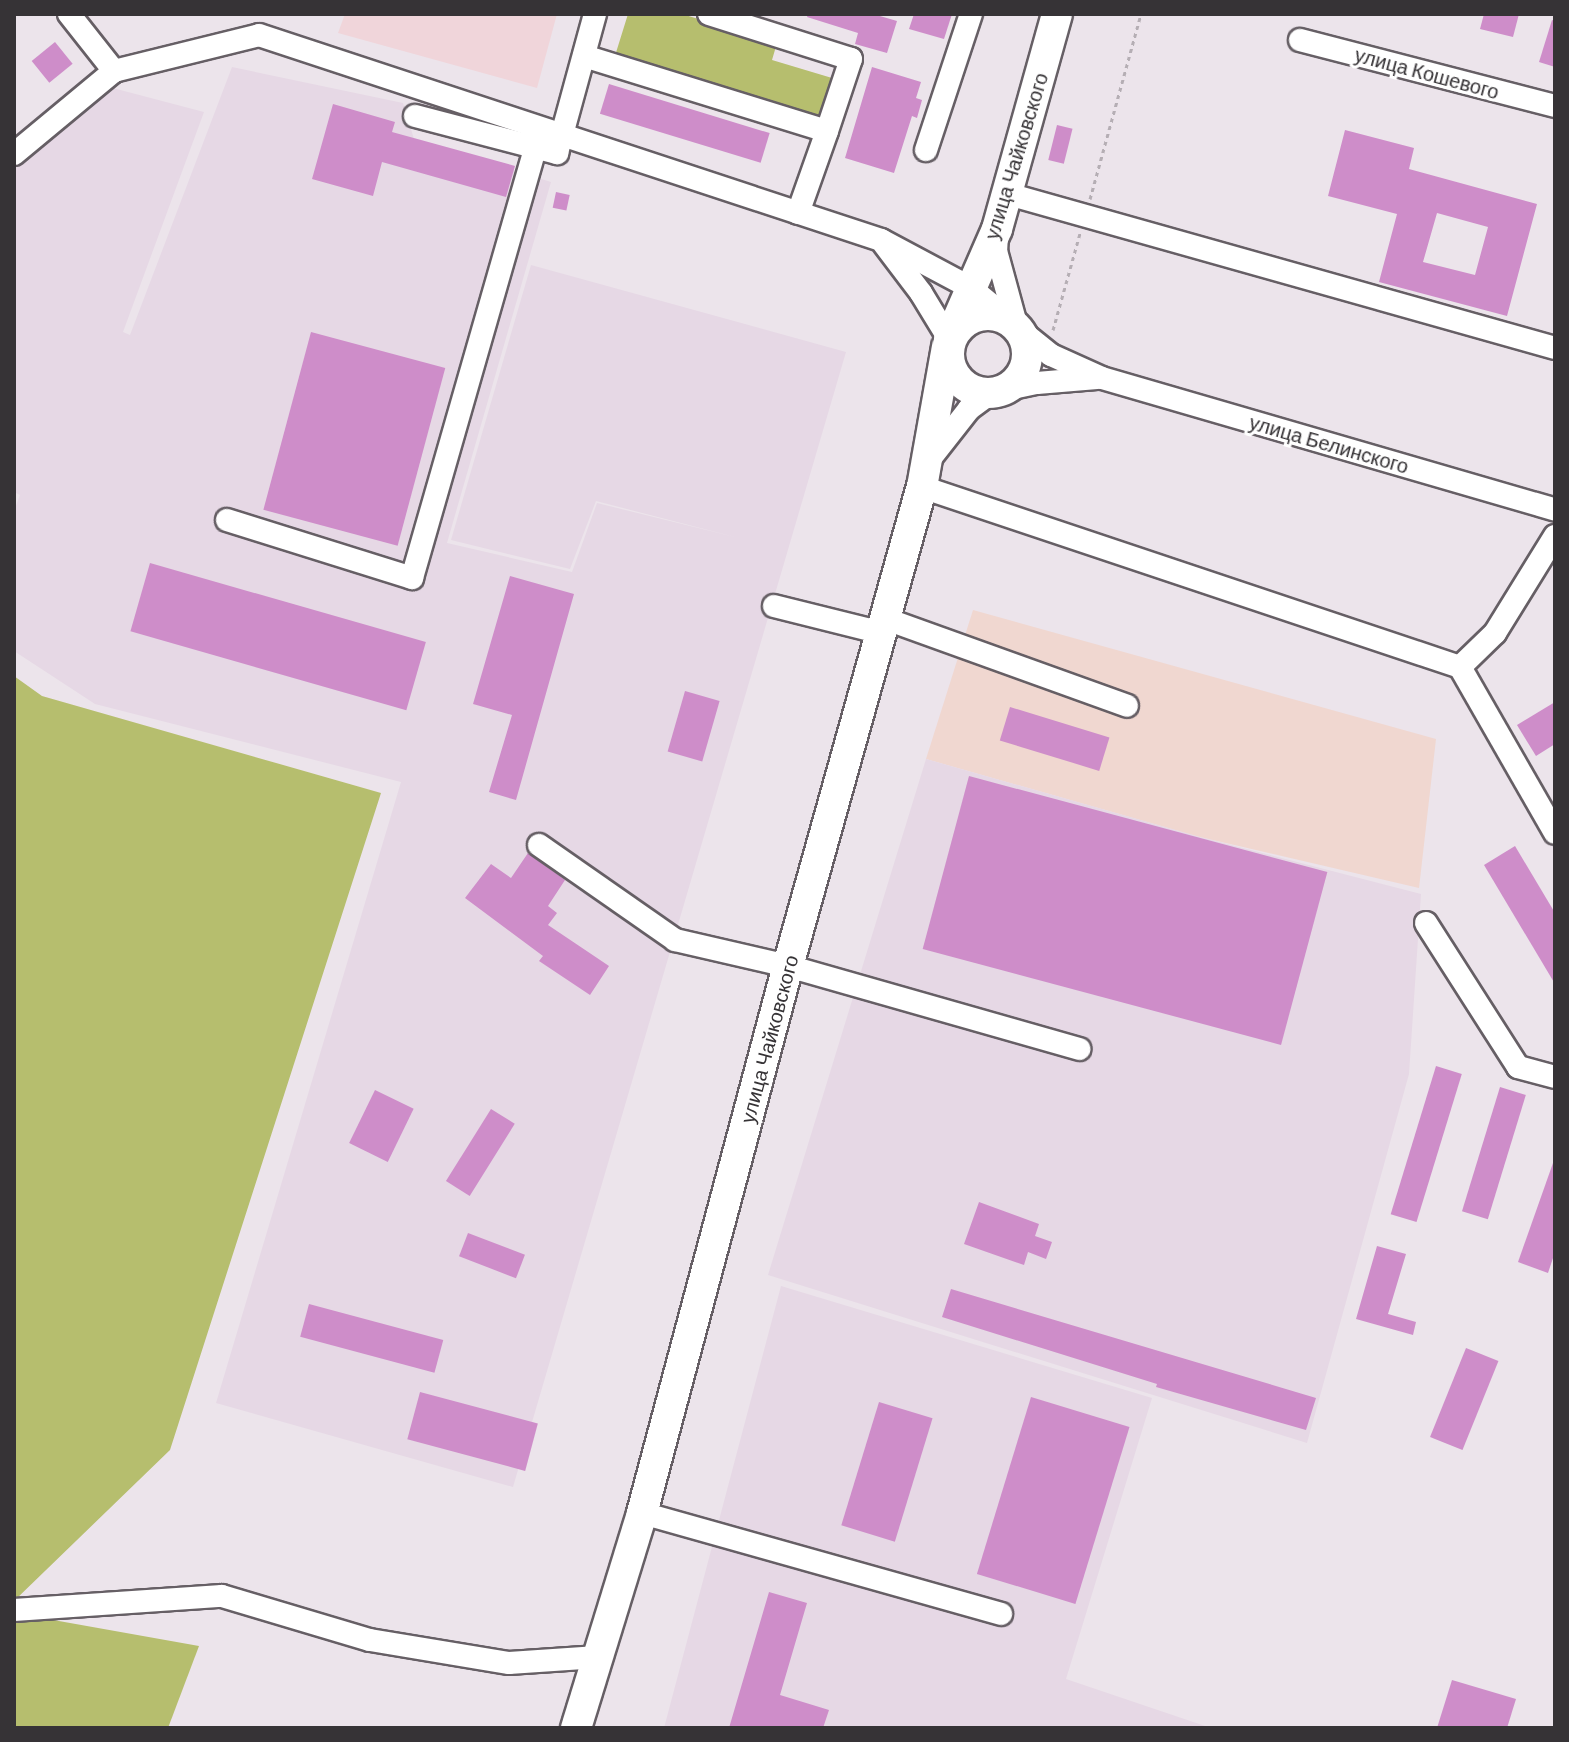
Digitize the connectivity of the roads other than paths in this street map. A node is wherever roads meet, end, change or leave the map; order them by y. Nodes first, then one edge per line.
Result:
1 (69, 14) edge
2 (595, 14) edge
3 (709, 14) edge
4 (971, 14) edge
5 (1057, 14) edge
6 (1300, 40) dead end
7 (584, 56) junction
8 (114, 71) junction
9 (1555, 106) edge
10 (415, 116) dead end
11 (827, 131) junction
12 (562, 135) junction
13 (535, 148) junction
14 (926, 150) dead end
15 (14, 154) edge
16 (1008, 194) junction
17 (798, 213) junction
18 (997, 229) junction
19 (881, 240) junction
20 (971, 288) junction
21 (1018, 328) junction
22 (948, 343) junction
23 (1555, 348) edge
24 (1102, 378) junction
25 (996, 392) junction
26 (926, 473) junction
27 (1555, 510) edge
28 (227, 520) dead end
29 (1555, 536) edge
30 (774, 606) dead end
31 (884, 626) junction
32 (1460, 667) junction
33 (1127, 706) dead end
34 (1555, 833) edge
35 (539, 845) dead end
36 (1426, 923) dead end
37 (788, 966) junction
38 (1079, 1049) dead end
39 (1555, 1077) edge
40 (642, 1513) junction
41 (14, 1610) edge
42 (1001, 1614) dead end
43 (598, 1657) junction
44 (576, 1728) edge

1 - 8 street
2 - 7 street
3 - 11 street
4 - 14 street
5 - 16 main road, улица Чайковского
6 - 9 street, улица Кошевого
7 - 11 street
7 - 12 street
8 - 12 street
8 - 15 street
10 - 13 street
11 - 17 street
12 - 13 street
12 - 17 street
13 - 28 street
16 - 18 main road, улица Чайковского
16 - 23 street
17 - 19 street
18 - 20 main road, улица Чайковского
18 - 21 street
19 - 20 street
19 - 22 street
20 - 21 street
20 - 22 main road, улица Чайковского
21 - 22 main road
21 - 24 street
21 - 25 main road
22 - 25 main road
22 - 26 main road, улица Чайковского
24 - 25 street
24 - 27 street, улица Белинского
25 - 26 street
26 - 31 main road, улица Чайковского
26 - 32 street
29 - 32 street
30 - 31 street
31 - 33 street
31 - 37 main road, улица Чайковского
32 - 34 street
35 - 37 street
36 - 39 street
37 - 38 street
37 - 40 main road, улица Чайковского
40 - 42 street
40 - 43 main road, улица Чайковского
41 - 43 street
43 - 44 main road, улица Чайковского

